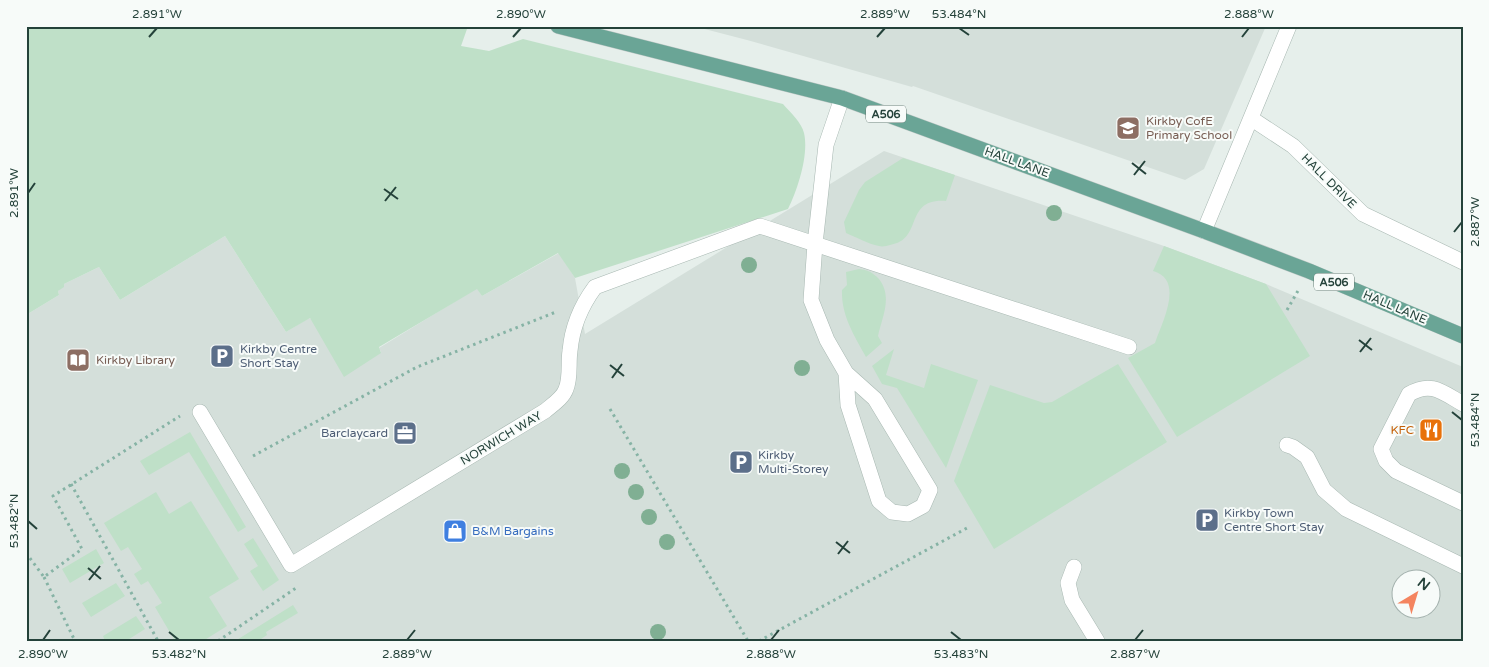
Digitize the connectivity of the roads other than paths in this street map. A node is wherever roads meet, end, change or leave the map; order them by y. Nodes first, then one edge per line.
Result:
1 (558, 26) edge
2 (1289, 26) edge
3 (842, 98) junction
4 (1252, 119) junction
5 (1204, 231) junction
6 (815, 244) junction
7 (1463, 262) edge
8 (1463, 336) edge
9 (1129, 347) dead end
10 (846, 373) junction
11 (1463, 404) edge
12 (200, 412) dead end
13 (1287, 445) dead end
14 (1463, 504) edge
15 (1463, 566) edge
16 (1074, 567) dead end
17 (1097, 641) edge

1 - 3 main road, HALL LANE / A506
2 - 4 street
3 - 5 main road, HALL LANE / A506
3 - 6 street
4 - 5 street
4 - 7 street, HALL DRIVE
5 - 8 main road, HALL LANE / A506
6 - 9 street, NORWICH WAY
6 - 10 street
6 - 12 street, NORWICH WAY
10 - 10 street
11 - 14 street
13 - 15 street
16 - 17 street

